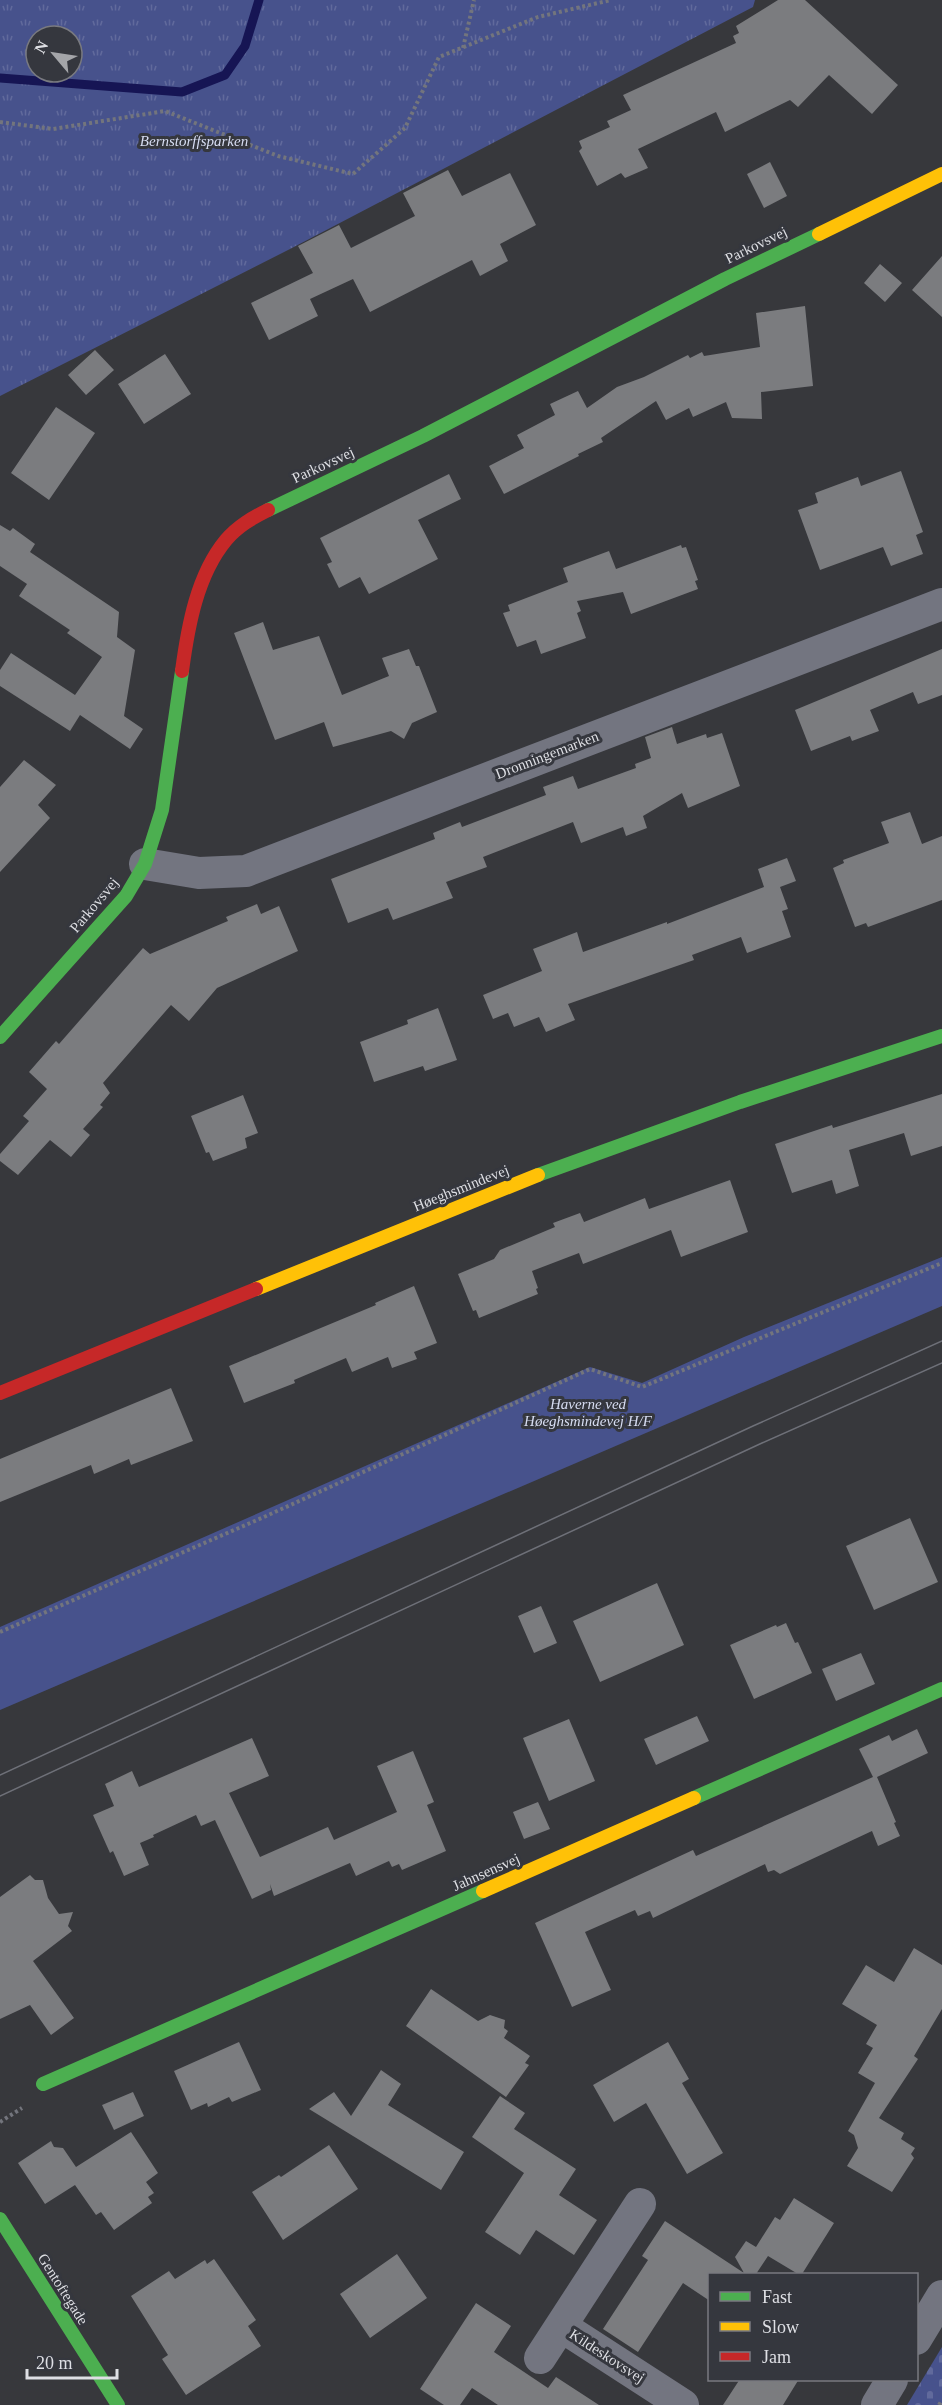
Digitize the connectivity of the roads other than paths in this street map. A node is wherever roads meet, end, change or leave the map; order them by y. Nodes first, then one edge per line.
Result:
1 (942, 174) edge
2 (942, 604) edge
3 (145, 864) junction
4 (942, 1036) edge
5 (0, 1037) edge
6 (0, 1393) edge
7 (942, 1689) edge
8 (43, 2084) dead end
9 (640, 2204) dead end
10 (0, 2220) edge
11 (942, 2296) edge
12 (561, 2326) junction
13 (918, 2336) edge
14 (540, 2358) dead end
15 (891, 2381) edge
16 (118, 2405) edge
17 (683, 2405) edge
18 (877, 2405) edge

1 - 3 street, Parkovsvej
2 - 3 street, Dronningemarken
3 - 5 street, Parkovsvej
4 - 6 street, Høeghsmindevej
7 - 8 street, Jahnsensvej
9 - 12 street, Kildeskovsvej
10 - 16 street, Gentoftegade
11 - 13 street
12 - 14 street, Kildeskovsvej
12 - 17 street, Kildeskovsvej
15 - 18 street

